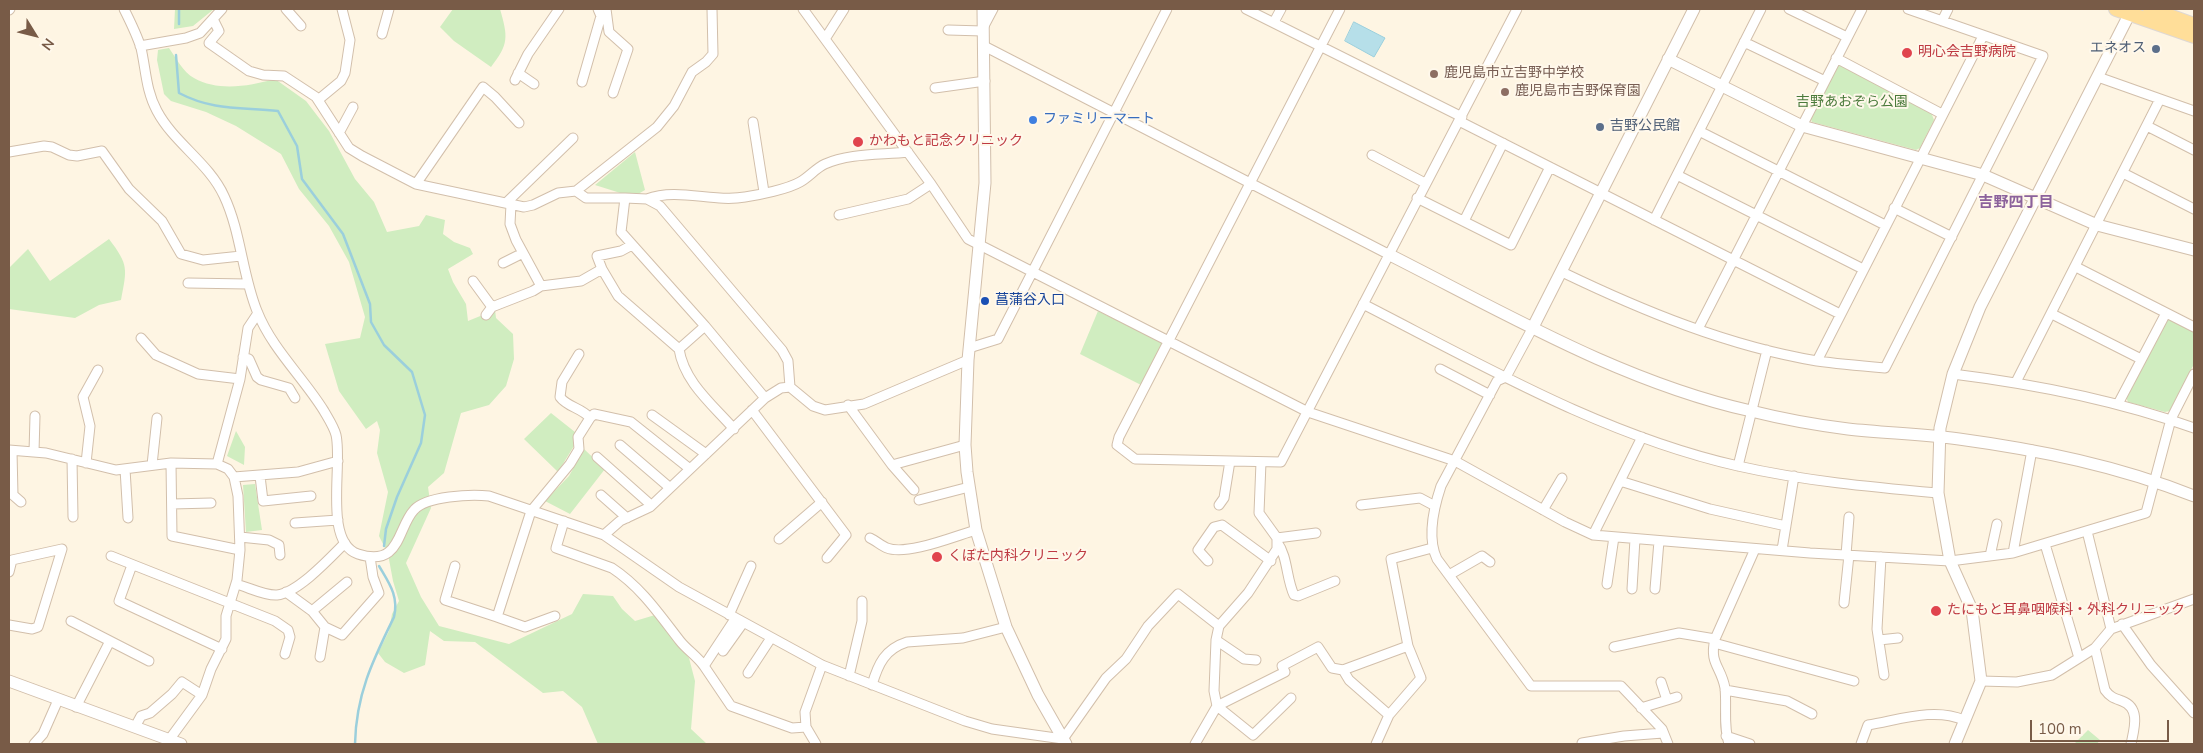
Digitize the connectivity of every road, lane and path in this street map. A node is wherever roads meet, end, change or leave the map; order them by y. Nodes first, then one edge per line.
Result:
1 (124, 9) edge
2 (222, 9) edge
3 (286, 9) edge
4 (342, 9) edge
5 (389, 9) edge
6 (559, 9) edge
7 (598, 9) edge
8 (606, 9) edge
9 (712, 9) edge
10 (802, 9) edge
11 (844, 9) edge
12 (983, 9) edge
13 (993, 9) edge
14 (1167, 9) edge
15 (1246, 9) edge
16 (1281, 9) edge
17 (1340, 9) edge
18 (1517, 9) edge
19 (1694, 9) edge
20 (1761, 9) edge
21 (1789, 9) edge
22 (1862, 9) edge
23 (1908, 9) edge
24 (1948, 9) edge
25 (2116, 9) edge
26 (2150, 9) edge
27 (2131, 11) edge
28 (213, 20) junction
29 (1942, 21) junction
30 (1274, 22) junction
31 (2194, 25) edge
32 (301, 26) dead end
33 (948, 30) dead end
34 (983, 30) junction
35 (382, 34) dead end
36 (1983, 36) junction
37 (2194, 36) edge
38 (826, 38) junction
39 (1847, 38) junction
40 (1744, 42) junction
41 (140, 46) junction
42 (984, 46) junction
43 (1320, 46) junction
44 (1836, 58) junction
45 (1668, 59) junction
46 (2098, 77) junction
47 (985, 81) junction
48 (1825, 81) junction
49 (582, 82) dead end
50 (534, 84) dead end
51 (1722, 86) junction
52 (935, 88) dead end
53 (613, 93) dead end
54 (2160, 99) junction
55 (318, 100) junction
56 (353, 108) dead end
57 (2194, 111) edge
58 (1115, 113) junction
59 (1942, 114) junction
60 (1460, 119) junction
61 (753, 122) dead end
62 (518, 124) dead end
63 (1802, 126) junction
64 (2147, 126) junction
65 (1699, 131) junction
66 (339, 133) junction
67 (573, 138) dead end
68 (1502, 142) junction
69 (2194, 150) edge
70 (9, 152) edge
71 (908, 152) junction
72 (1372, 155) dead end
73 (1920, 158) junction
74 (1550, 167) junction
75 (1778, 171) junction
76 (2123, 173) junction
77 (1677, 175) junction
78 (1983, 176) junction
79 (1250, 182) junction
80 (1425, 183) junction
81 (416, 184) junction
82 (931, 184) junction
83 (576, 192) junction
84 (764, 192) junction
85 (1601, 192) junction
86 (625, 198) junction
87 (1418, 198) junction
88 (2037, 198) junction
89 (647, 199) junction
90 (509, 204) junction
91 (1894, 208) junction
92 (2194, 210) edge
93 (1756, 214) junction
94 (839, 215) dead end
95 (1654, 220) junction
96 (1464, 221) junction
97 (1885, 225) junction
98 (2097, 225) junction
99 (1952, 237) junction
100 (632, 245) junction
101 (980, 246) junction
102 (2194, 250) edge
103 (523, 252) junction
104 (1388, 254) junction
105 (241, 256) junction
106 (1733, 261) junction
107 (503, 263) dead end
108 (2076, 266) junction
109 (602, 269) junction
110 (1863, 269) junction
111 (1032, 270) junction
112 (1562, 272) junction
113 (473, 281) dead end
114 (188, 283) dead end
115 (247, 284) junction
116 (542, 286) junction
117 (1363, 304) junction
118 (492, 307) junction
119 (2166, 312) junction
120 (258, 314) junction
121 (1840, 314) junction
122 (2052, 314) junction
123 (486, 315) dead end
124 (705, 326) junction
125 (1533, 327) junction
126 (2194, 327) edge
127 (1698, 329) junction
128 (141, 338) dead end
129 (1169, 341) junction
130 (969, 348) junction
131 (679, 349) junction
132 (1767, 350) junction
133 (579, 354) dead end
134 (243, 357) junction
135 (2141, 359) junction
136 (968, 360) junction
137 (1817, 360) junction
138 (1440, 369) dead end
139 (98, 370) dead end
140 (1953, 374) junction
141 (2194, 374) edge
142 (1506, 377) junction
143 (240, 379) junction
144 (2016, 382) junction
145 (790, 387) junction
146 (1490, 395) junction
147 (294, 398) dead end
148 (765, 398) junction
149 (2118, 404) junction
150 (848, 406) junction
151 (752, 410) junction
152 (1750, 411) junction
153 (1308, 412) junction
154 (652, 415) dead end
155 (35, 416) dead end
156 (157, 418) dead end
157 (590, 418) junction
158 (2171, 419) junction
159 (2194, 428) edge
160 (734, 429) junction
161 (1642, 437) junction
162 (1939, 437) junction
163 (620, 445) dead end
164 (965, 445) junction
165 (2032, 450) junction
166 (10, 451) edge
167 (34, 452) junction
168 (706, 454) junction
169 (597, 457) dead end
170 (72, 459) junction
171 (338, 460) junction
172 (1230, 461) junction
173 (1455, 461) junction
174 (1260, 462) junction
175 (86, 463) junction
176 (171, 463) junction
177 (217, 464) junction
178 (152, 465) junction
179 (892, 465) junction
180 (1738, 466) junction
181 (125, 469) junction
182 (690, 469) junction
183 (234, 476) junction
184 (260, 476) junction
185 (1794, 476) junction
186 (1562, 478) dead end
187 (2154, 480) junction
188 (1620, 481) junction
189 (669, 487) junction
190 (969, 487) junction
191 (914, 490) dead end
192 (1938, 493) junction
193 (601, 495) dead end
194 (311, 496) dead end
195 (2194, 496) edge
196 (919, 500) dead end
197 (21, 502) dead end
198 (822, 502) junction
199 (211, 503) dead end
200 (172, 504) junction
201 (651, 505) junction
202 (1361, 505) dead end
203 (1219, 506) dead end
204 (1435, 506) junction
205 (1543, 510) junction
206 (531, 511) junction
207 (73, 517) dead end
208 (1849, 517) dead end
209 (128, 518) dead end
210 (627, 518) junction
211 (338, 520) junction
212 (564, 521) junction
213 (295, 523) dead end
214 (1997, 524) dead end
215 (1786, 526) junction
216 (976, 530) junction
217 (2087, 531) junction
218 (1316, 533) dead end
219 (604, 534) junction
220 (1593, 534) junction
221 (240, 537) junction
222 (1614, 537) junction
223 (870, 538) dead end
224 (779, 539) dead end
225 (1635, 539) junction
226 (1277, 540) junction
227 (1659, 541) junction
228 (344, 543) junction
229 (2044, 544) junction
230 (1432, 548) junction
231 (1756, 549) junction
232 (240, 550) junction
233 (1782, 550) junction
234 (2013, 553) junction
235 (280, 555) dead end
236 (1847, 555) junction
237 (110, 556) dead end
238 (370, 556) junction
239 (1990, 556) junction
240 (1881, 557) junction
241 (827, 558) dead end
242 (10, 560) edge
243 (1208, 561) dead end
244 (1271, 561) junction
245 (1950, 561) junction
246 (1490, 562) dead end
247 (132, 565) junction
248 (456, 566) dead end
249 (751, 566) dead end
250 (9, 572) edge
251 (1449, 575) junction
252 (1335, 580) dead end
253 (347, 582) dead end
254 (236, 584) junction
255 (1607, 584) dead end
256 (1632, 589) dead end
257 (1655, 589) dead end
258 (286, 592) junction
259 (2194, 599) edge
260 (862, 601) dead end
261 (230, 602) junction
262 (1844, 603) dead end
263 (312, 611) junction
264 (555, 616) dead end
265 (497, 617) junction
266 (736, 619) junction
267 (71, 621) dead end
268 (2122, 624) junction
269 (9, 625) edge
270 (1218, 626) junction
271 (325, 627) junction
272 (1006, 627) junction
273 (2111, 629) junction
274 (771, 638) junction
275 (1898, 638) dead end
276 (1216, 640) junction
277 (1879, 640) junction
278 (110, 641) junction
279 (1715, 641) junction
280 (1408, 646) junction
281 (1614, 647) dead end
282 (2095, 648) junction
283 (222, 649) junction
284 (723, 651) dead end
285 (285, 654) dead end
286 (320, 657) dead end
287 (2079, 658) junction
288 (1256, 660) dead end
289 (149, 661) dead end
290 (704, 666) junction
291 (822, 666) junction
292 (1344, 670) junction
293 (748, 674) dead end
294 (1884, 674) dead end
295 (849, 676) junction
296 (9, 680) edge
297 (1854, 681) dead end
298 (1981, 681) junction
299 (1661, 682) dead end
300 (872, 685) junction
301 (1725, 690) junction
302 (202, 695) junction
303 (1677, 697) dead end
304 (1291, 698) dead end
305 (58, 700) junction
306 (1667, 700) junction
307 (76, 706) junction
308 (1217, 706) junction
309 (1641, 708) junction
310 (2194, 713) edge
311 (1812, 714) dead end
312 (1390, 715) junction
313 (1964, 720) junction
314 (806, 726) junction
315 (135, 727) junction
316 (1663, 733) junction
317 (170, 740) junction
318 (1727, 740) edge
319 (1065, 742) edge
320 (1582, 743) edge
321 (34, 744) edge
322 (181, 744) edge
323 (816, 744) edge
324 (1195, 744) edge
325 (1376, 744) edge
326 (1668, 744) edge
327 (1750, 744) edge
328 (1861, 744) edge
329 (1955, 744) edge
330 (2131, 744) edge

1 - 41 street
2 - 28 street
3 - 32 street
4 - 55 street
5 - 35 street
6 - 50 street
7 - 49 street
8 - 53 street
9 - 83 street
10 - 38 street
11 - 38 street
12 - 34 street
13 - 34 street
14 - 58 street
15 - 30 street
16 - 30 street
17 - 43 street
18 - 60 street
19 - 45 street
20 - 40 street
21 - 39 street
22 - 39 street
23 - 29 street
24 - 29 street
25 - 27 main road
26 - 31 main road
27 - 37 main road
27 - 46 street
28 - 41 street
28 - 55 street
29 - 36 street
30 - 43 street
33 - 34 street
34 - 42 street
36 - 59 street
36 - 78 street
38 - 71 street
39 - 44 street
40 - 48 street
40 - 51 street
41 - 105 street
42 - 47 street
42 - 58 street
43 - 60 street
43 - 79 street
44 - 48 street
44 - 59 street
45 - 51 street
45 - 85 street
46 - 54 street
46 - 88 street
47 - 52 street
47 - 101 street
48 - 63 street
51 - 63 street
51 - 65 street
54 - 57 street
54 - 64 street
55 - 66 street
56 - 66 street
58 - 79 street
58 - 111 street
59 - 73 street
60 - 68 street
60 - 80 street
61 - 84 street
62 - 81 street
63 - 73 street
63 - 75 street
64 - 69 street
64 - 76 street
65 - 75 street
65 - 77 street
66 - 81 street
67 - 90 street
68 - 74 street
68 - 96 street
70 - 105 street
71 - 82 street
71 - 84 street
72 - 80 street
73 - 78 street
73 - 91 street
74 - 85 street
74 - 96 street
75 - 93 street
75 - 97 street
76 - 92 street
76 - 98 street
77 - 93 street
77 - 95 street
78 - 88 street
78 - 99 street
79 - 104 street
79 - 129 street
80 - 87 street
81 - 90 street
82 - 94 street
82 - 101 street
83 - 86 street
83 - 90 street
84 - 89 street
85 - 95 street
85 - 112 street
86 - 89 street
86 - 100 street
87 - 96 street
87 - 104 street
88 - 98 street
88 - 140 street
89 - 145 street
90 - 103 street
91 - 97 street
91 - 99 street
93 - 106 street
93 - 110 street
95 - 106 street
97 - 110 street
98 - 102 street
98 - 108 street
99 - 137 street
100 - 109 street
100 - 124 street
101 - 111 street
101 - 130 street
103 - 107 street
103 - 116 street
104 - 117 street
104 - 125 street
105 - 115 street
106 - 121 street
106 - 127 street
108 - 119 street
108 - 122 street
109 - 116 street
109 - 131 street
110 - 121 street
111 - 129 street
111 - 130 street
112 - 125 street
112 - 127 street
113 - 118 street
114 - 115 street
115 - 120 street
116 - 118 street
117 - 142 street
117 - 153 street
118 - 123 street
119 - 126 street
119 - 135 street
120 - 134 street
120 - 171 street
121 - 137 street
122 - 135 street
122 - 144 street
124 - 131 street
124 - 148 street
125 - 142 street
125 - 152 street
127 - 132 street
128 - 143 street
129 - 153 street
129 - 172 street
130 - 136 street
131 - 160 street
132 - 137 street
132 - 152 street
133 - 157 street
134 - 143 street
134 - 147 street
135 - 149 street
136 - 150 street
136 - 164 street
138 - 146 street
139 - 175 street
140 - 144 street
140 - 162 street
141 - 158 street
142 - 146 street
142 - 161 street
143 - 177 street
144 - 149 street
145 - 148 street
145 - 150 street
146 - 173 street
148 - 151 street
149 - 158 street
150 - 179 street
151 - 160 street
151 - 198 street
152 - 162 street
152 - 180 street
153 - 173 street
153 - 174 street
154 - 168 street
155 - 167 street
156 - 178 street
157 - 182 street
157 - 206 street
158 - 159 street
158 - 187 street
160 - 168 street
161 - 180 street
161 - 188 street
162 - 165 street
162 - 192 street
163 - 189 street
164 - 179 street
164 - 190 street
165 - 187 street
165 - 234 street
166 - 167 street
166 - 197 street
167 - 170 street
168 - 182 street
169 - 201 street
170 - 175 street
170 - 207 street
171 - 184 street
171 - 211 street
172 - 174 street
172 - 203 street
173 - 204 street
173 - 205 street
174 - 226 street
175 - 181 street
176 - 177 street
176 - 178 street
176 - 200 street
177 - 183 street
178 - 181 street
179 - 191 street
180 - 185 street
181 - 209 street
182 - 189 street
183 - 184 street
183 - 221 street
184 - 194 street
185 - 192 street
185 - 215 street
186 - 205 street
187 - 195 street
187 - 217 street
188 - 215 street
188 - 220 street
189 - 201 street
190 - 196 street
190 - 216 street
192 - 245 street
193 - 210 street
198 - 224 street
198 - 241 street
199 - 200 street
200 - 232 street
201 - 210 street
202 - 204 street
204 - 230 street
205 - 220 street
206 - 212 street
206 - 238 street
206 - 265 street
208 - 236 street
210 - 219 street
211 - 213 street
211 - 228 street
212 - 219 street
212 - 290 street
214 - 239 street
215 - 233 street
216 - 223 street
216 - 272 street
217 - 229 street
217 - 273 street
218 - 226 street
219 - 266 street
220 - 222 street
221 - 232 street
221 - 235 street
222 - 225 street
222 - 255 street
225 - 227 street
225 - 256 street
226 - 244 street
226 - 252 street
227 - 231 street
227 - 257 street
228 - 238 street
228 - 258 street
229 - 234 street
229 - 287 street
230 - 251 street
230 - 280 street
231 - 233 street
231 - 279 street
232 - 254 street
233 - 236 street
234 - 239 street
236 - 240 street
236 - 262 street
237 - 247 street
238 - 271 street
239 - 245 street
240 - 245 street
240 - 277 street
242 - 250 street
242 - 269 street
243 - 244 street
244 - 270 street
245 - 298 street
246 - 251 street
247 - 261 street
247 - 283 street
248 - 265 street
249 - 266 street
251 - 309 street
253 - 263 street
254 - 258 street
254 - 261 street
258 - 263 street
259 - 268 street
260 - 295 street
261 - 283 street
261 - 285 street
263 - 271 street
264 - 265 street
266 - 274 street
266 - 284 street
266 - 290 street
267 - 278 street
268 - 273 street
268 - 310 street
270 - 276 street
270 - 319 street
271 - 286 street
272 - 300 street
272 - 319 street
273 - 282 street
274 - 291 street
274 - 293 street
275 - 277 street
276 - 288 street
276 - 308 street
277 - 294 street
278 - 289 street
278 - 307 street
279 - 281 street
279 - 297 street
279 - 301 street
280 - 292 street
280 - 312 street
282 - 287 street
282 - 330 street
283 - 302 street
287 - 298 street
290 - 314 street
291 - 295 street
291 - 314 street
292 - 308 street
292 - 312 street
295 - 300 street
296 - 305 street
298 - 313 street
299 - 306 street
300 - 319 street
301 - 311 street
301 - 318 street
302 - 315 street
302 - 317 street
303 - 306 street
304 - 308 street
305 - 307 street
305 - 321 street
306 - 309 street
307 - 315 street
308 - 324 street
309 - 316 street
312 - 325 street
313 - 328 street
313 - 329 street
314 - 323 street
315 - 317 street
316 - 320 street
316 - 326 street
317 - 322 street
318 - 327 street

